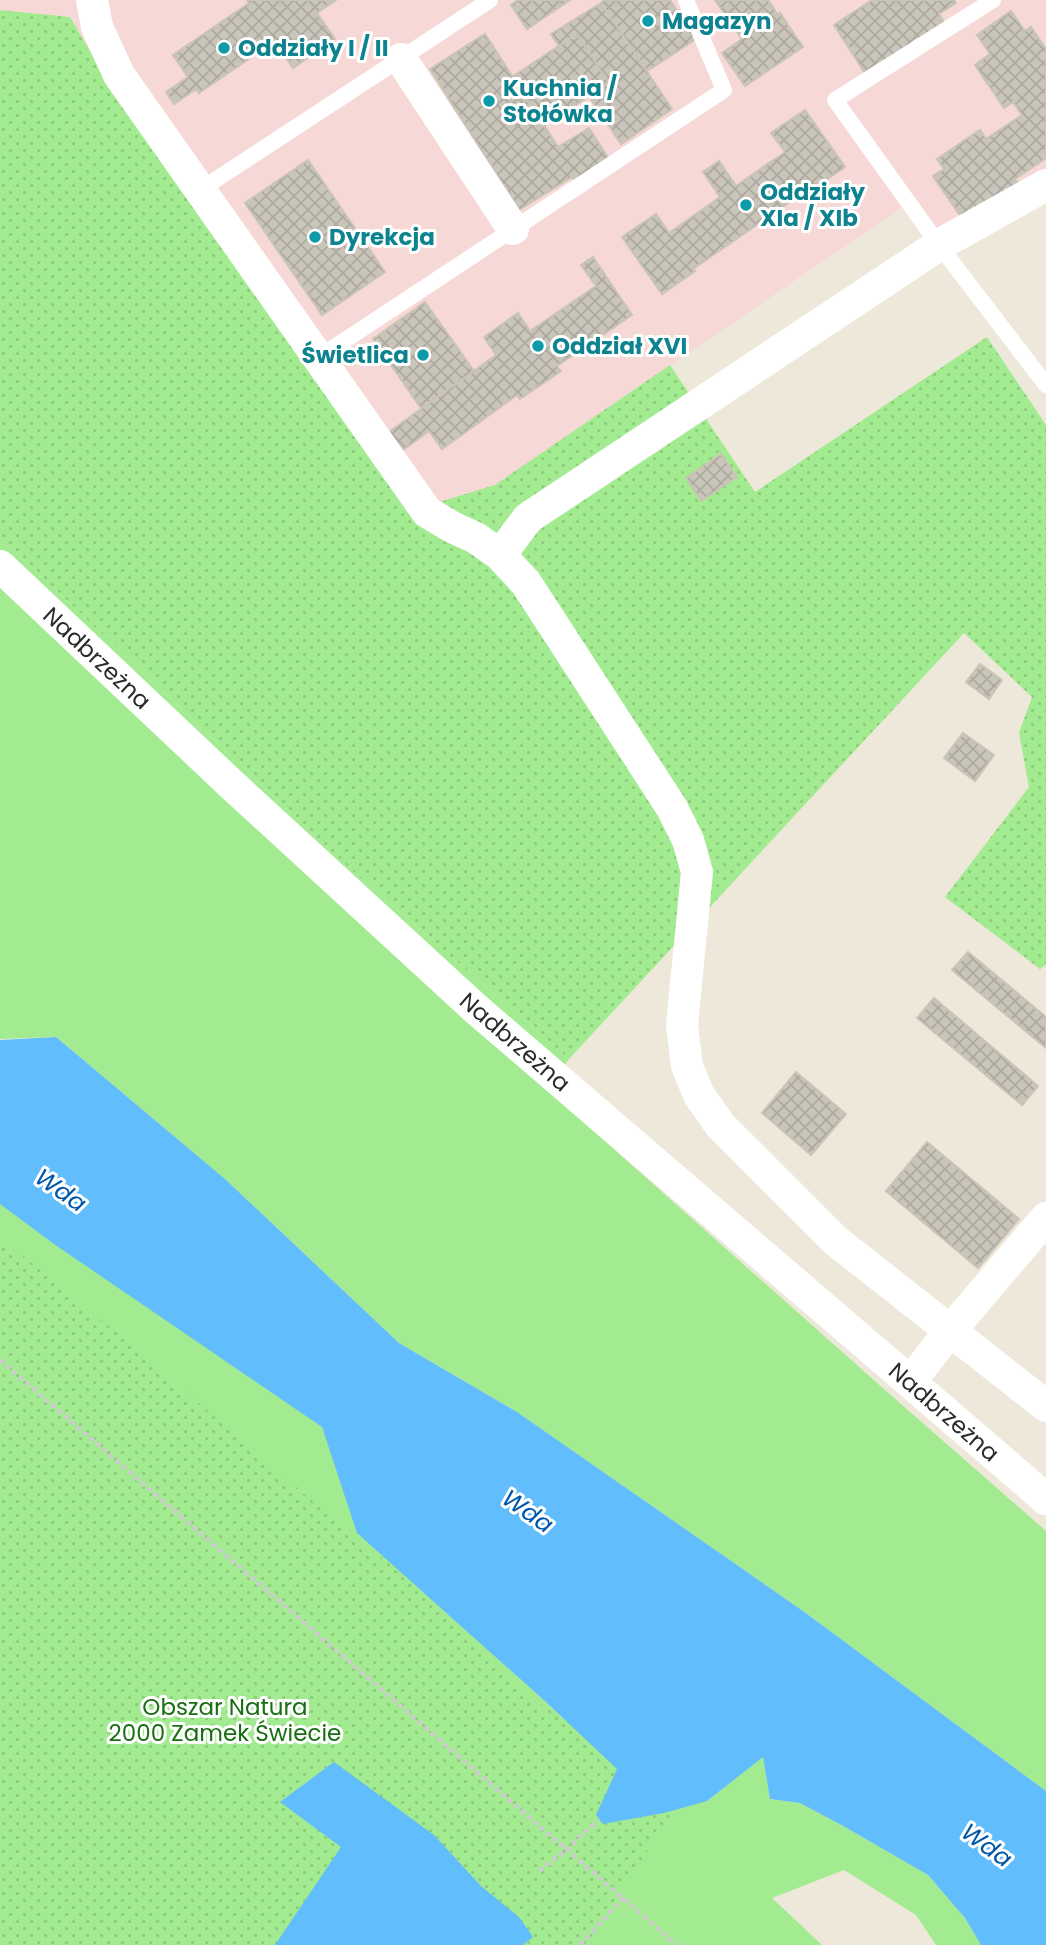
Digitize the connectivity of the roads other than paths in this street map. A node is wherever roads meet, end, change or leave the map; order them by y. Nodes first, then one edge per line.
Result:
1 (92, 0) edge
2 (490, 0) edge
3 (686, 0) edge
4 (993, 0) edge
5 (401, 59) junction
6 (1046, 185) edge
7 (200, 190) junction
8 (513, 229) junction
9 (939, 245) junction
10 (318, 358) junction
11 (1046, 386) edge
12 (500, 555) junction
13 (0, 566) edge
14 (1046, 1219) edge
15 (950, 1331) junction
16 (910, 1382) junction
17 (1046, 1406) edge
18 (1046, 1499) edge

1 - 7 street
2 - 5 lane
3 - 8 lane
4 - 9 lane
5 - 7 lane
5 - 8 street
6 - 9 street
7 - 10 street
8 - 10 lane
9 - 11 lane
9 - 12 street
10 - 12 street
12 - 15 street
13 - 16 street, Nadbrzeżna
14 - 15 street
15 - 16 street
15 - 17 street
16 - 18 street, Nadbrzeżna

